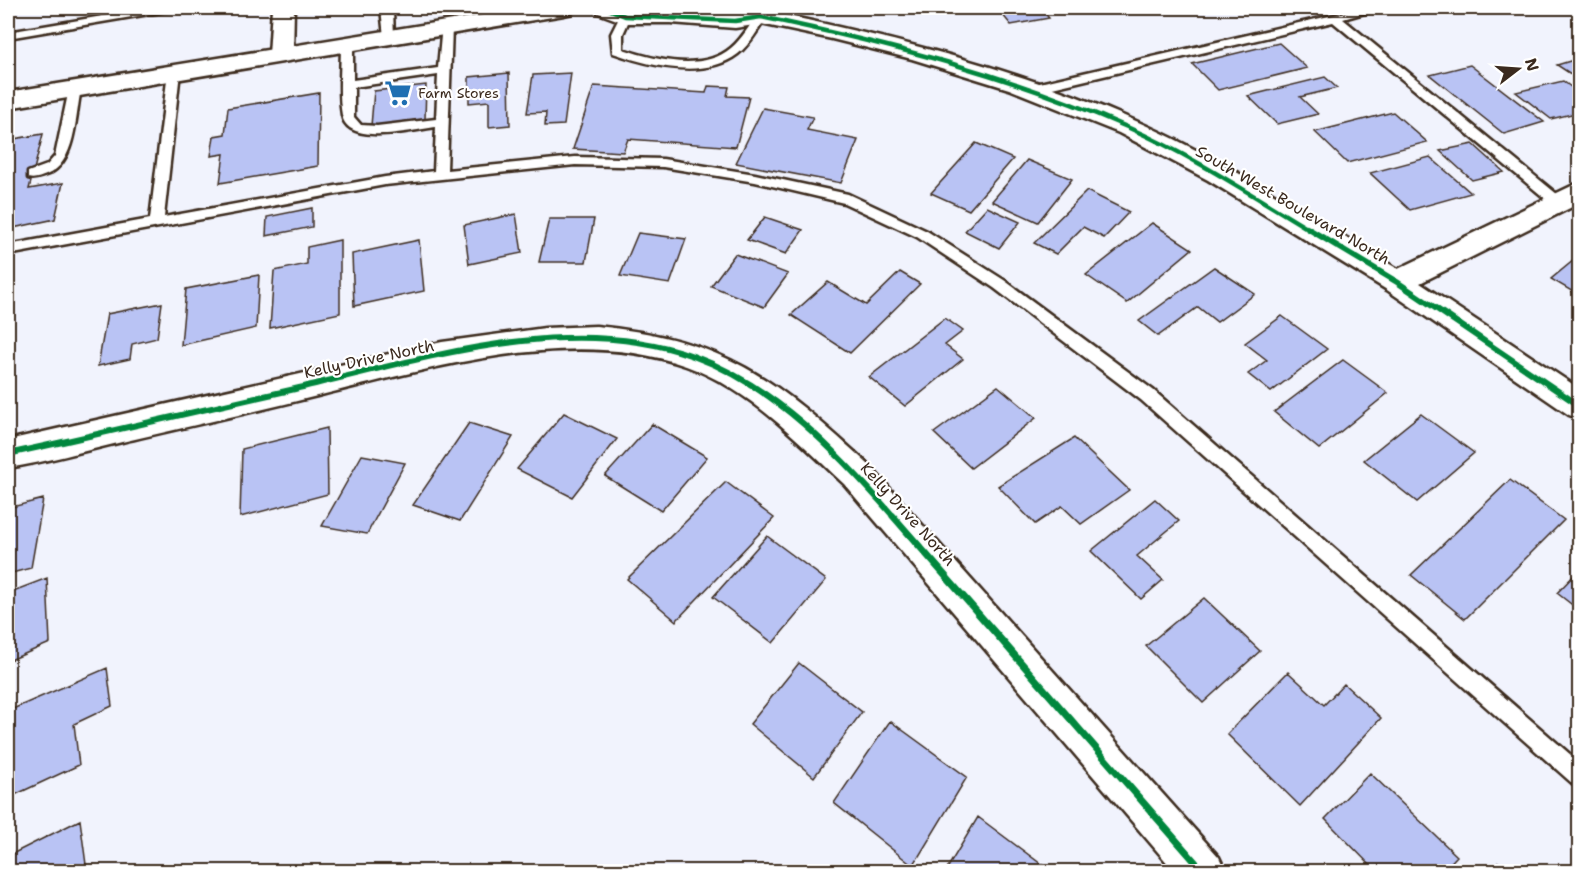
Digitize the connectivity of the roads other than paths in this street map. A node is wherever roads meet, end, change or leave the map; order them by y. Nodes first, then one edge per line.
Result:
1 (167, 8) edge
2 (283, 8) edge
3 (387, 8) edge
4 (564, 8) edge
5 (1376, 8) edge
6 (616, 12) edge
7 (754, 12) edge
8 (1334, 17) junction
9 (446, 27) junction
10 (8, 35) edge
11 (390, 37) junction
12 (347, 44) junction
13 (281, 54) junction
14 (443, 71) junction
15 (174, 72) junction
16 (348, 84) junction
17 (75, 89) junction
18 (1030, 89) junction
19 (8, 100) edge
20 (441, 123) junction
21 (440, 174) junction
22 (33, 175) dead end
23 (1569, 196) edge
24 (157, 222) junction
25 (8, 250) edge
26 (1397, 282) junction
27 (1580, 406) edge
28 (8, 454) edge
29 (1580, 777) edge
30 (1204, 872) edge

1 - 10 lane
2 - 13 street
3 - 11 lane
4 - 9 street
5 - 8 lane
6 - 7 street, South West Boulevard North
6 - 7 lane
7 - 18 street, South West Boulevard North
8 - 18 lane
8 - 23 lane
9 - 11 street
9 - 14 lane
11 - 12 street
12 - 13 street
12 - 16 lane
13 - 15 street
14 - 16 lane
14 - 20 lane
15 - 17 street
15 - 24 lane
16 - 20 lane
17 - 19 street
17 - 22 lane
18 - 26 street, South West Boulevard North
20 - 21 lane
21 - 24 lane
21 - 29 lane
23 - 26 street
24 - 25 lane
26 - 27 street, South West Boulevard North
28 - 30 street, Kelly Drive North

